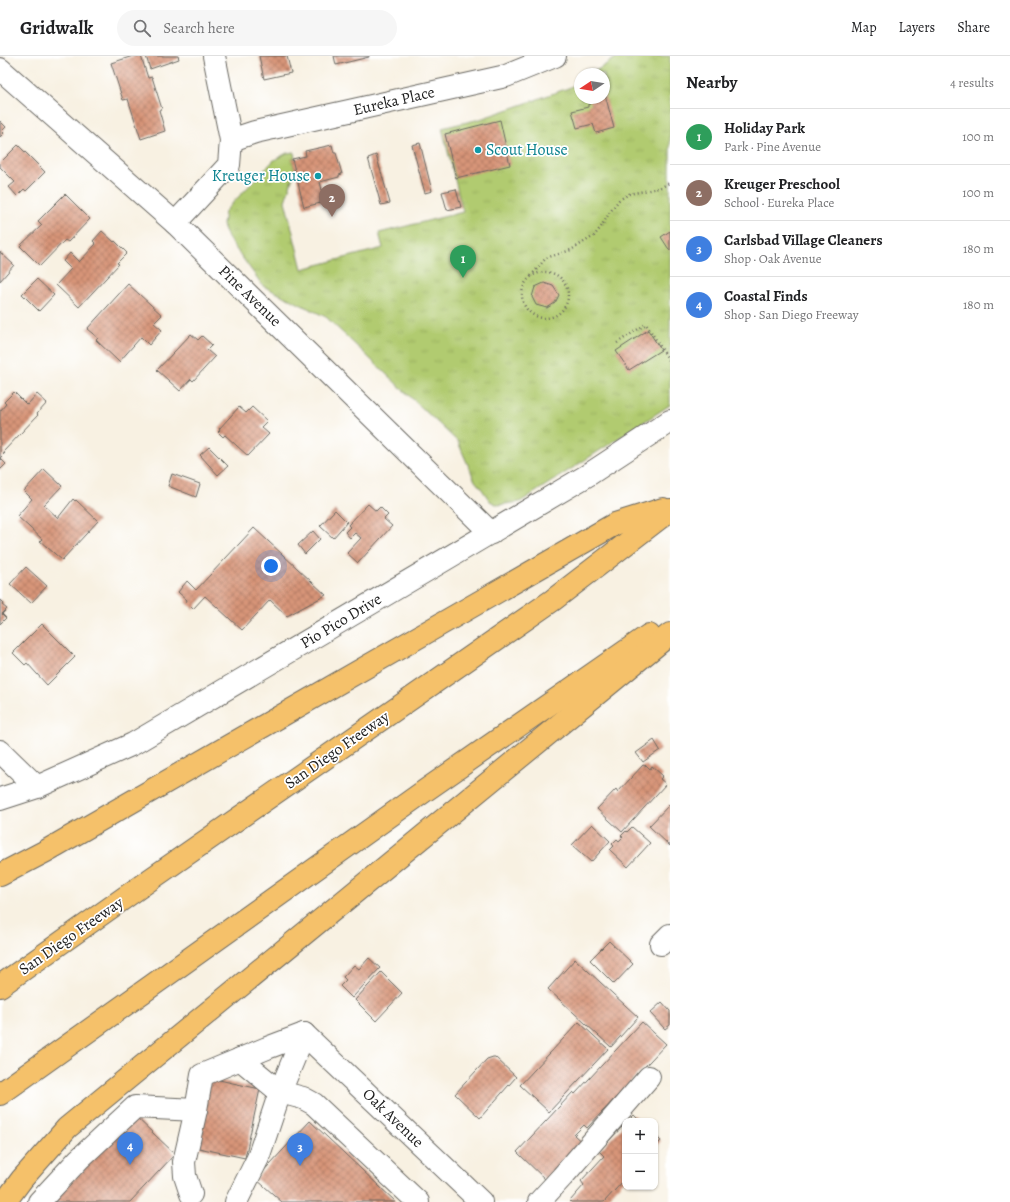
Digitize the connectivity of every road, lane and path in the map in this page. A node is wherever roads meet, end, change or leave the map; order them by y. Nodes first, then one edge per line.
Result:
1 (214, 56) edge
2 (555, 56) edge
3 (0, 69) edge
4 (230, 140) junction
5 (670, 183) edge
6 (175, 223) junction
7 (531, 276) junction
8 (617, 343) dead end
9 (670, 362) edge
10 (670, 421) edge
11 (670, 509) edge
12 (491, 533) junction
13 (670, 620) edge
14 (670, 634) edge
15 (0, 752) edge
16 (37, 787) junction
17 (0, 799) edge
18 (0, 875) edge
19 (0, 986) edge
20 (304, 1034) junction
21 (240, 1059) junction
22 (649, 1077) dead end
23 (280, 1092) junction
24 (0, 1094) edge
25 (196, 1110) junction
26 (191, 1194) dead end
27 (471, 1199) edge
28 (5, 1202) edge
29 (39, 1202) edge
30 (236, 1202) edge
31 (418, 1202) edge
32 (540, 1202) edge

1 - 4 street
2 - 4 street, Eureka Place
3 - 6 street, Pine Avenue
4 - 6 street
5 - 7 path
6 - 12 street, Pine Avenue
7 - 7 path
8 - 9 path
10 - 12 street, Pio Pico Drive
11 - 18 highway
11 - 19 highway, San Diego Freeway
12 - 16 street, Pio Pico Drive
13 - 24 highway
14 - 28 highway
15 - 16 street
16 - 17 street, Pio Pico Drive
20 - 21 street
20 - 23 street
20 - 27 street, Oak Avenue
21 - 23 street
21 - 25 street
22 - 32 street
23 - 30 street
23 - 31 street
25 - 26 street
25 - 29 street

